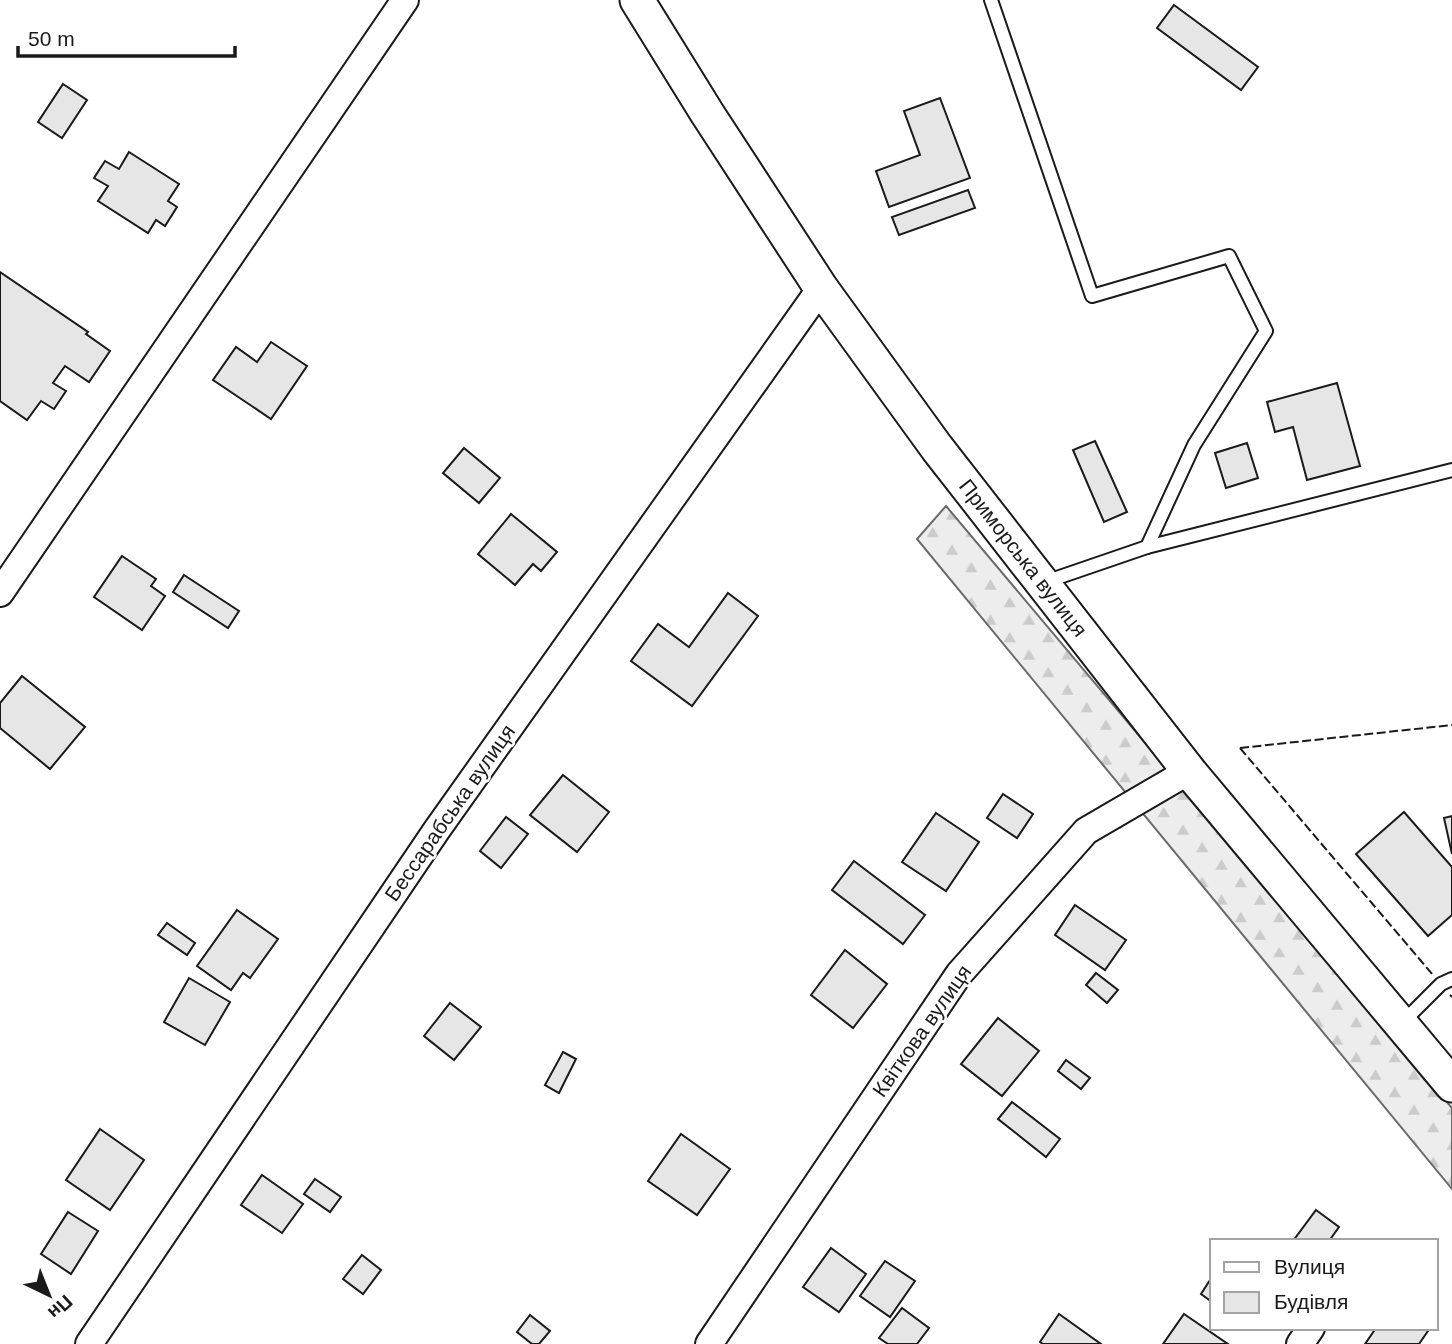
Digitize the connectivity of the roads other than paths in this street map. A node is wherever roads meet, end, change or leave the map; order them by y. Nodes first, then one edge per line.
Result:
1 (405, 0) edge
2 (636, 0) edge
3 (991, 0) edge
4 (821, 288) junction
5 (1452, 470) edge
6 (1147, 547) junction
7 (1042, 583) junction
8 (0, 593) edge
9 (1189, 771) junction
10 (1452, 979) edge
11 (1401, 1024) junction
12 (1452, 1085) edge
13 (89, 1344) edge
14 (709, 1344) edge

1 - 8 street
2 - 4 street, Приморська вулиця
3 - 6 lane
4 - 7 street, Приморська вулиця
4 - 13 street, Бессарабська вулиця
5 - 6 lane
6 - 7 lane
7 - 9 street, Приморська вулиця
9 - 11 street, Приморська вулиця
9 - 14 street, Квіткова вулиця
10 - 11 lane
11 - 12 street, Приморська вулиця

